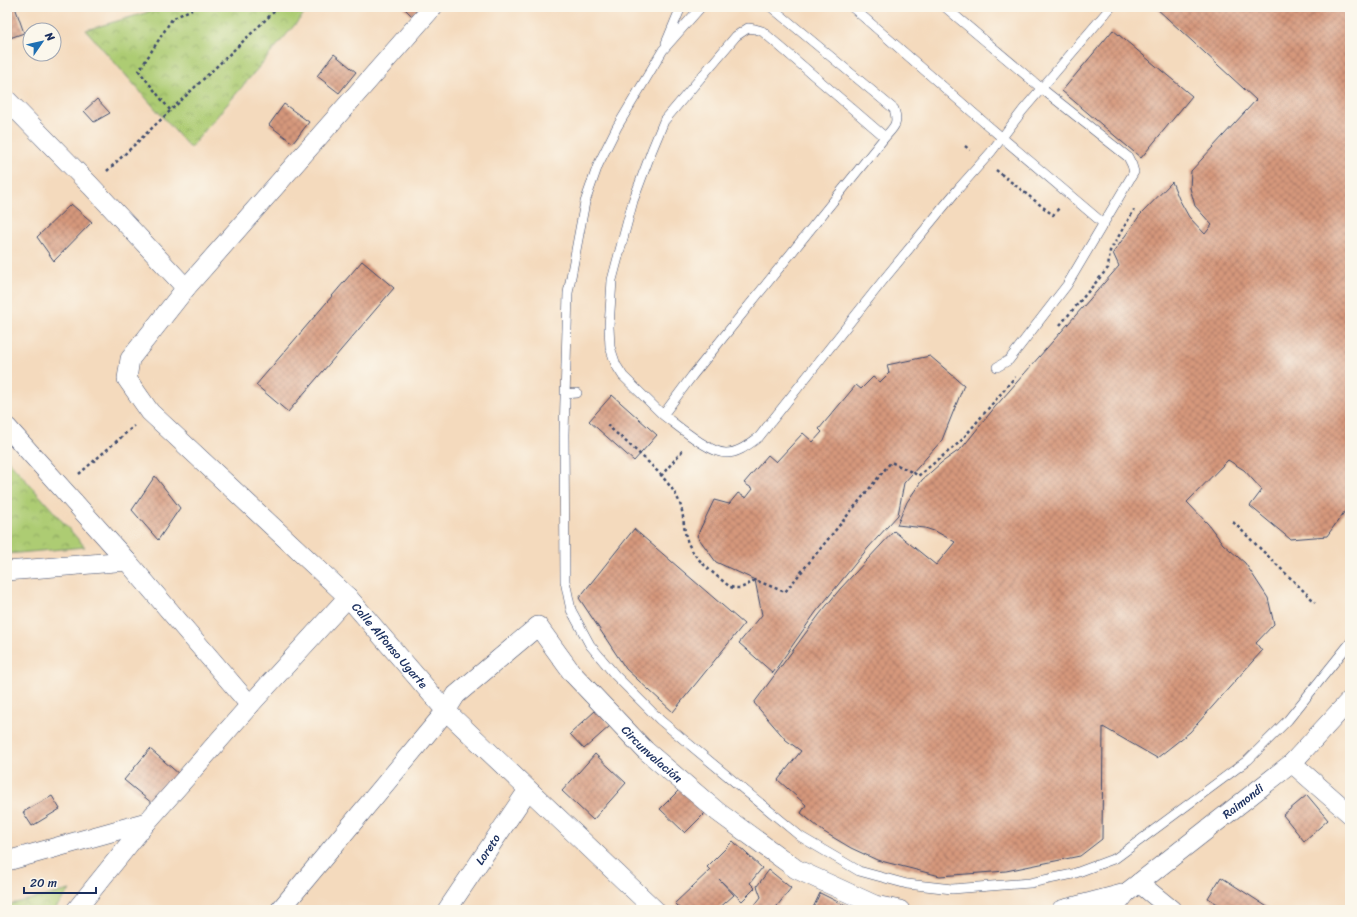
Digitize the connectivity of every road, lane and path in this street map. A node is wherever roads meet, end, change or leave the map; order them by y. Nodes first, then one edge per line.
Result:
1 (196, 7) edge
2 (279, 7) edge
3 (433, 7) edge
4 (681, 7) edge
5 (701, 7) edge
6 (771, 7) edge
7 (852, 7) edge
8 (944, 7) edge
9 (1111, 7) edge
10 (663, 50) junction
11 (1041, 88) junction
12 (7, 100) edge
13 (170, 110) junction
14 (885, 137) junction
15 (1002, 138) junction
16 (966, 146) dead end
17 (972, 151) dead end
18 (990, 166) dead end
19 (91, 186) junction
20 (1070, 196) junction
21 (1134, 210) dead end
22 (1104, 224) junction
23 (186, 288) junction
24 (1057, 329) dead end
25 (997, 368) dead end
26 (1016, 377) dead end
27 (578, 393) dead end
28 (565, 394) junction
29 (150, 412) junction
30 (663, 415) junction
31 (607, 424) dead end
32 (7, 427) edge
33 (694, 437) junction
34 (661, 476) junction
35 (63, 489) junction
36 (1233, 522) dead end
37 (127, 561) junction
38 (7, 571) edge
39 (348, 597) junction
40 (1315, 602) dead end
41 (1350, 643) edge
42 (1350, 700) edge
43 (250, 705) junction
44 (446, 711) junction
45 (1292, 763) junction
46 (528, 790) junction
47 (1350, 814) edge
48 (147, 822) junction
49 (7, 861) edge
50 (1132, 888) junction
51 (76, 910) edge
52 (280, 910) edge
53 (447, 910) edge
54 (655, 910) edge
55 (900, 910) edge
56 (1061, 910) edge
57 (1113, 910) edge
58 (1172, 910) edge

1 - 13 path
2 - 13 path
3 - 23 street
4 - 10 lane
5 - 10 lane
6 - 14 lane
7 - 15 lane
8 - 11 lane
9 - 11 lane
10 - 28 lane
11 - 15 lane
11 - 22 lane
12 - 19 street
13 - 19 path
14 - 30 lane
14 - 30 lane
15 - 20 lane
15 - 33 lane
16 - 17 path
18 - 20 path
19 - 23 street
20 - 22 lane
21 - 24 path
22 - 25 lane
23 - 29 street, Calle Alfonso Ugarte
26 - 34 path
27 - 28 lane
28 - 41 lane
29 - 35 path
29 - 39 street, Calle Alfonso Ugarte
30 - 33 lane
31 - 34 path
32 - 35 street
33 - 34 path
35 - 37 street
36 - 40 path
37 - 38 street
37 - 43 street
39 - 43 street
39 - 44 street, Calle Alfonso Ugarte
42 - 45 street, Raimondi
43 - 48 street
44 - 46 street, Calle Alfonso Ugarte
44 - 52 street
44 - 55 street, Circunvalación
45 - 47 street
45 - 50 street, Raimondi
46 - 53 street, Loreto
46 - 54 street, Calle Alfonso Ugarte
48 - 49 street
48 - 51 street
50 - 56 street
50 - 57 street
50 - 58 street

